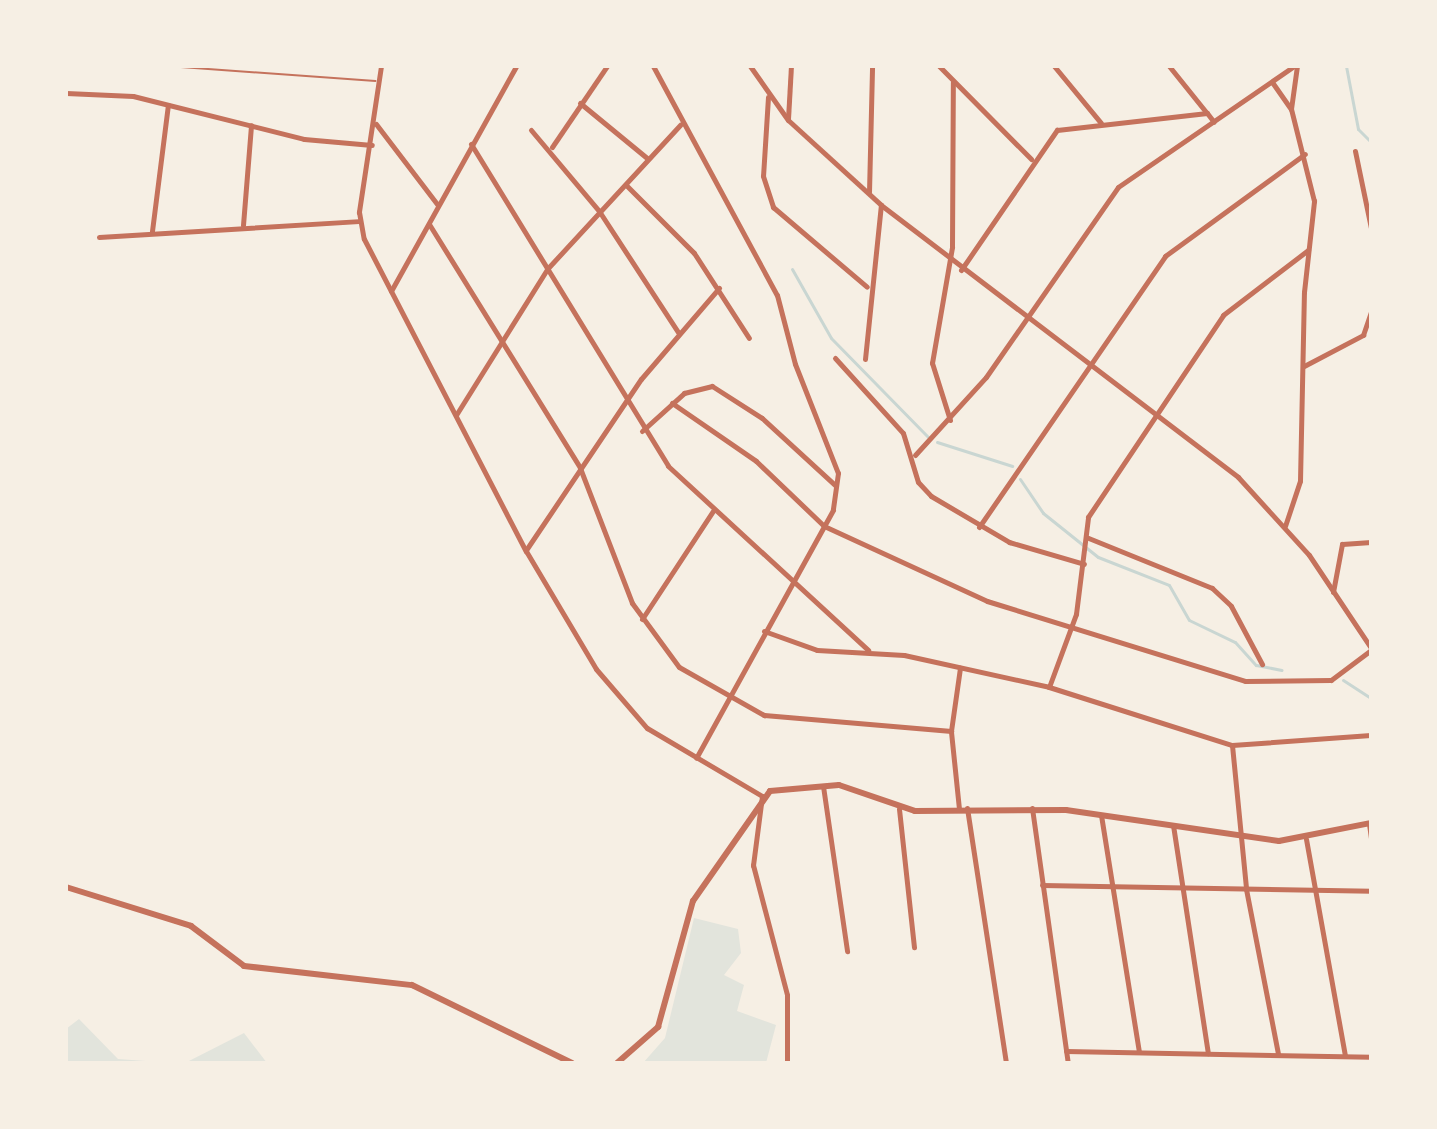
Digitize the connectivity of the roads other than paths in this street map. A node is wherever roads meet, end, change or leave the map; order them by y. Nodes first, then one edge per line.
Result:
1 (167, 66) edge
2 (381, 66) edge
3 (607, 66) edge
4 (653, 66) edge
5 (750, 66) edge
6 (791, 66) edge
7 (872, 66) edge
8 (939, 66) edge
9 (1054, 66) edge
10 (1169, 66) edge
11 (1295, 66) edge
12 (514, 67) edge
13 (381, 81) junction
14 (953, 82) junction
15 (1272, 82) junction
16 (66, 93) edge
17 (768, 97) junction
18 (580, 103) junction
19 (168, 105) junction
20 (1291, 109) junction
21 (1207, 113) junction
22 (788, 120) junction
23 (1214, 122) junction
24 (376, 124) junction
25 (1102, 124) junction
26 (251, 125) junction
27 (680, 125) junction
28 (531, 130) dead end
29 (471, 144) junction
30 (372, 145) junction
31 (552, 147) junction
32 (1355, 151) dead end
33 (1305, 154) junction
34 (647, 158) junction
35 (1031, 159) junction
36 (626, 185) junction
37 (869, 193) junction
38 (437, 204) junction
39 (881, 205) junction
40 (599, 211) junction
41 (359, 221) junction
42 (429, 224) junction
43 (243, 225) junction
44 (1371, 228) edge
45 (152, 231) junction
46 (99, 237) dead end
47 (1308, 250) junction
48 (951, 262) junction
49 (548, 268) junction
50 (961, 270) junction
51 (867, 287) junction
52 (719, 288) junction
53 (390, 291) junction
54 (1371, 312) edge
55 (1023, 320) junction
56 (678, 332) junction
57 (749, 338) dead end
58 (497, 339) junction
59 (835, 358) dead end
60 (865, 359) dead end
61 (1304, 366) junction
62 (1089, 370) junction
63 (624, 402) junction
64 (672, 403) junction
65 (1158, 415) junction
66 (455, 416) junction
67 (951, 420) junction
68 (642, 431) junction
69 (915, 455) junction
70 (580, 468) junction
71 (837, 487) junction
72 (713, 511) junction
73 (824, 526) junction
74 (1285, 526) junction
75 (979, 527) junction
76 (1086, 540) junction
77 (1371, 542) edge
78 (526, 551) junction
79 (1084, 562) junction
80 (791, 584) junction
81 (1333, 593) junction
82 (642, 619) junction
83 (1069, 626) junction
84 (764, 631) junction
85 (1371, 649) edge
86 (868, 650) junction
87 (1262, 664) dead end
88 (960, 668) junction
89 (1049, 687) junction
90 (728, 699) junction
91 (951, 731) junction
92 (1371, 735) edge
93 (1232, 745) junction
94 (696, 758) junction
95 (823, 786) junction
96 (762, 796) junction
97 (963, 808) junction
98 (1032, 808) junction
99 (899, 809) junction
100 (1101, 814) junction
101 (1370, 823) edge
102 (1173, 825) junction
103 (1239, 835) junction
104 (1371, 838) edge
105 (1306, 839) junction
106 (1042, 885) junction
107 (1108, 885) junction
108 (66, 887) edge
109 (1178, 888) junction
110 (1246, 889) junction
111 (1311, 890) junction
112 (1371, 891) edge
113 (914, 947) dead end
114 (847, 951) dead end
115 (1066, 1051) junction
116 (1139, 1052) junction
117 (1208, 1054) junction
118 (1278, 1054) junction
119 (1345, 1056) junction
120 (1371, 1057) edge
121 (572, 1063) edge
122 (617, 1063) edge
123 (787, 1063) edge
124 (1006, 1063) edge
125 (1068, 1063) edge

1 - 13 lane
2 - 13 street
3 - 18 street
4 - 27 street
5 - 17 street
6 - 22 street
7 - 37 street
8 - 14 street
9 - 25 street
10 - 21 street
11 - 15 street
11 - 20 street
12 - 29 street
13 - 24 street
14 - 35 street
14 - 48 street
15 - 20 street
15 - 23 street
16 - 19 street
17 - 22 street
17 - 51 street
18 - 31 street
18 - 34 street
19 - 26 street
19 - 45 street
20 - 33 street
21 - 23 street
21 - 25 street
22 - 37 street
23 - 55 street
24 - 30 street
24 - 38 street
25 - 35 street
26 - 30 street
26 - 43 street
27 - 34 street
27 - 71 street
28 - 31 street
29 - 38 street
29 - 49 street
30 - 41 street
31 - 40 street
32 - 44 street
33 - 47 street
33 - 62 street
34 - 36 street
35 - 50 street
36 - 40 street
36 - 52 street
37 - 39 street
38 - 42 street
39 - 48 street
39 - 51 street
40 - 49 street
40 - 56 street
41 - 43 street
41 - 53 street
42 - 53 street
42 - 58 street
43 - 45 street
45 - 46 street
47 - 61 street
47 - 65 street
48 - 50 street
48 - 67 street
49 - 58 street
49 - 63 street
50 - 55 street
51 - 60 street
52 - 56 street
52 - 57 street
53 - 66 street
54 - 61 street
55 - 62 street
55 - 67 street
56 - 63 street
58 - 66 street
58 - 70 street
59 - 69 street
61 - 74 street
62 - 65 street
62 - 75 street
63 - 68 street
63 - 70 street
64 - 68 street
64 - 71 street
64 - 73 street
65 - 74 street
65 - 76 street
66 - 78 street
67 - 69 street
68 - 72 street
69 - 75 street
70 - 78 street
70 - 82 street
71 - 73 street
72 - 80 street
72 - 82 street
73 - 80 street
73 - 83 street
74 - 81 street
75 - 79 street
76 - 79 street
76 - 87 street
77 - 81 street
78 - 94 street
79 - 83 street
80 - 84 street
80 - 86 street
81 - 85 street
82 - 90 street
83 - 85 street
83 - 89 street
84 - 86 street
84 - 90 street
86 - 88 street
88 - 89 street
88 - 91 street
89 - 93 street
90 - 91 street
90 - 94 street
91 - 97 street
92 - 93 street
93 - 103 street
94 - 96 street
95 - 96 street
95 - 99 street
95 - 114 street
96 - 122 street
96 - 123 street
97 - 98 street
97 - 99 street
97 - 124 street
98 - 100 street
98 - 106 street
99 - 113 street
100 - 102 street
100 - 107 street
101 - 104 street
101 - 105 street
102 - 103 street
102 - 109 street
103 - 105 street
103 - 110 street
105 - 111 street
106 - 107 street
106 - 115 street
107 - 109 street
107 - 116 street
108 - 121 street
109 - 110 street
109 - 117 street
110 - 111 street
110 - 118 street
111 - 112 street
111 - 119 street
115 - 116 street
115 - 125 street
116 - 117 street
117 - 118 street
118 - 119 street
119 - 120 street

